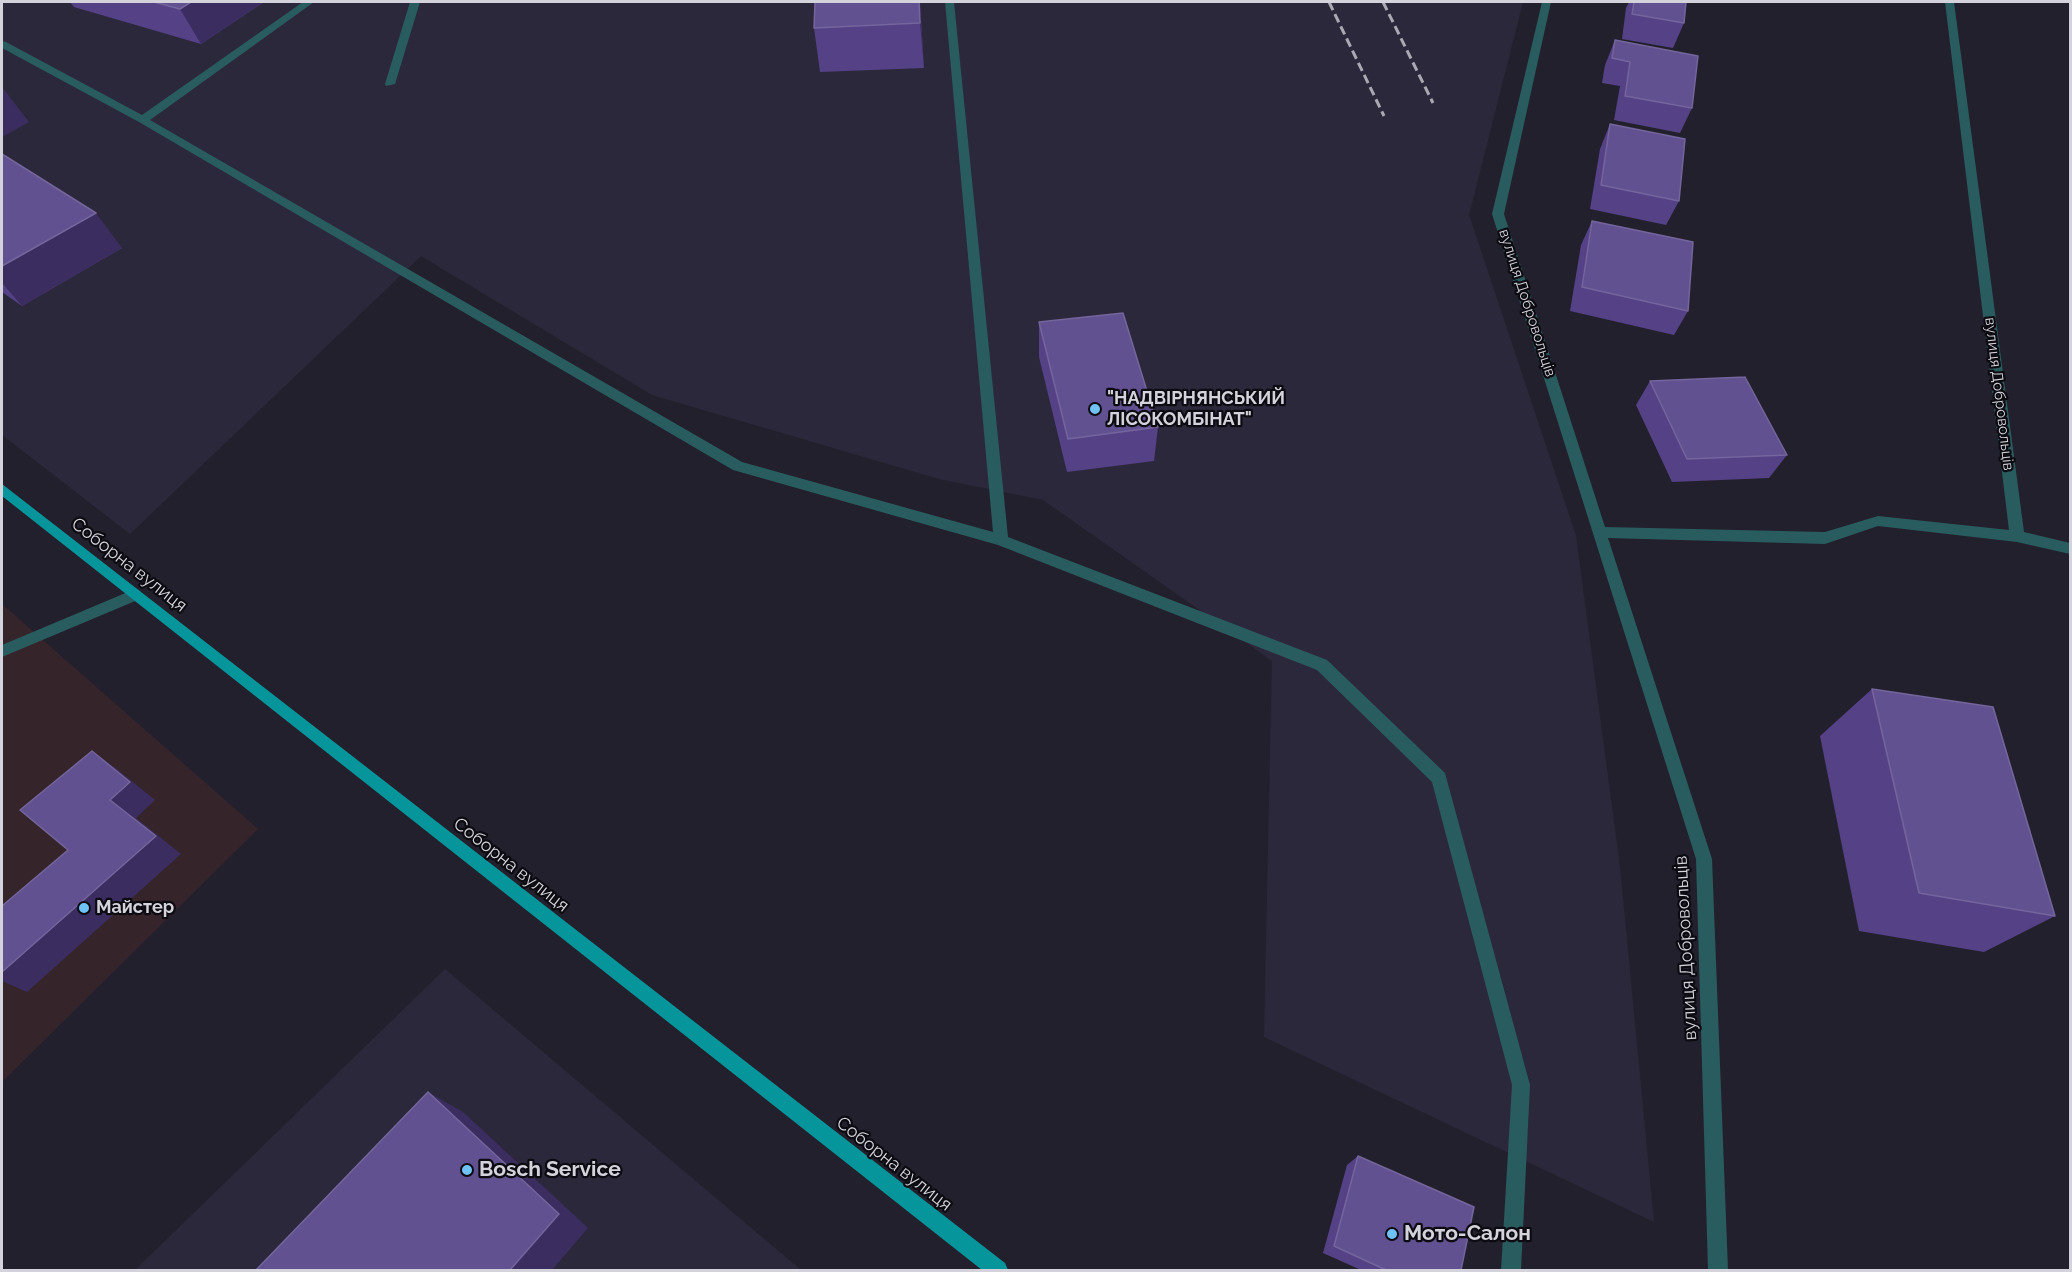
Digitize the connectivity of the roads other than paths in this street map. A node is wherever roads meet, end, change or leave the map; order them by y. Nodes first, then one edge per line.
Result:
1 (309, 2) edge
2 (415, 2) edge
3 (950, 2) edge
4 (1546, 2) edge
5 (1950, 2) edge
6 (2, 45) edge
7 (390, 84) dead end
8 (143, 120) junction
9 (2, 489) edge
10 (1601, 532) junction
11 (2017, 536) junction
12 (1001, 540) junction
13 (2070, 548) edge
14 (135, 595) junction
15 (2, 651) edge
16 (998, 1270) edge
17 (1511, 1270) edge
18 (1718, 1270) edge

1 - 8 street
2 - 7 street
3 - 12 street
4 - 10 street, вулиця Добровольців
5 - 11 street, вулиця Добровольців
6 - 8 street
8 - 12 street
9 - 14 main road, Соборна вулиця
10 - 11 street
10 - 18 street, вулиця Добровольців
11 - 13 street
12 - 17 street
14 - 15 street
14 - 16 main road, Соборна вулиця

